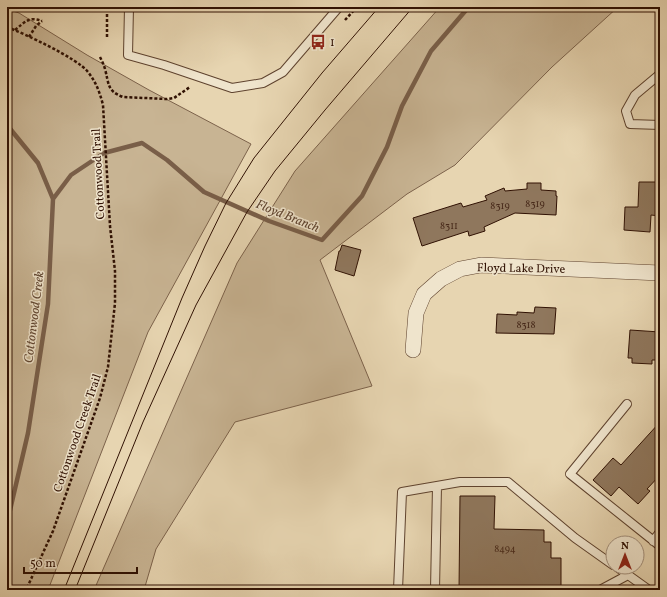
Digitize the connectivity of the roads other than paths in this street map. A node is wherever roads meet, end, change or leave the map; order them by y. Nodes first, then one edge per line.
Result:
1 (129, 7) edge
2 (339, 7) edge
3 (660, 74) edge
4 (660, 125) edge
5 (660, 273) edge
6 (413, 350) dead end
7 (627, 404) dead end
8 (437, 486) junction
9 (660, 532) edge
10 (657, 543) edge
11 (605, 559) edge
12 (628, 575) joint
13 (398, 590) edge
14 (435, 590) edge
15 (600, 590) edge
16 (649, 590) edge

1 - 2 lane
3 - 4 lane
5 - 6 street, Floyd Lake Drive
7 - 10 lane
8 - 11 lane
8 - 13 lane
8 - 14 lane
9 - 10 lane
12 - 15 lane
12 - 16 lane

